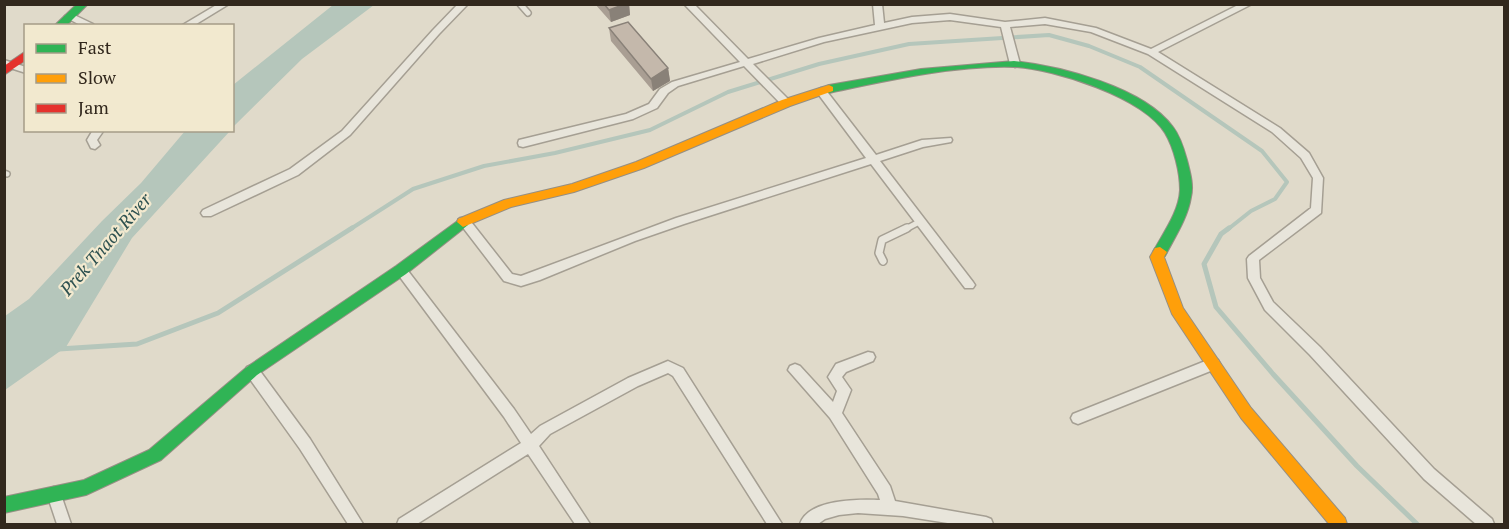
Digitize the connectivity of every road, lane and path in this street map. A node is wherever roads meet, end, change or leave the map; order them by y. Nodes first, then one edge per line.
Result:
1 (83, 4) edge
2 (225, 4) edge
3 (464, 4) edge
4 (520, 4) edge
5 (688, 4) edge
6 (877, 4) edge
7 (1248, 4) edge
8 (528, 13) dead end
9 (70, 15) junction
10 (61, 24) edge
11 (86, 24) edge
12 (189, 24) edge
13 (1005, 25) junction
14 (880, 26) junction
15 (1151, 52) junction
16 (24, 55) edge
17 (747, 62) junction
18 (1015, 64) junction
19 (7, 67) edge
20 (24, 70) edge
21 (821, 91) junction
22 (786, 103) junction
23 (98, 132) edge
24 (947, 140) dead end
25 (523, 143) dead end
26 (94, 146) dead end
27 (874, 159) junction
28 (207, 213) dead end
29 (464, 221) junction
30 (919, 222) junction
31 (883, 261) dead end
32 (401, 270) junction
33 (969, 285) dead end
34 (868, 357) dead end
35 (1213, 364) junction
36 (795, 370) dead end
37 (252, 371) junction
38 (835, 414) junction
39 (1078, 418) dead end
40 (530, 445) junction
41 (54, 494) junction
42 (4, 505) edge
43 (890, 509) junction
44 (64, 525) edge
45 (356, 525) edge
46 (404, 525) edge
47 (583, 525) edge
48 (775, 525) edge
49 (807, 525) edge
50 (986, 525) edge
51 (1339, 525) edge
52 (1487, 525) edge

1 - 9 main road
2 - 12 street
3 - 28 street
4 - 8 lane
5 - 17 street
6 - 14 street
7 - 15 street
9 - 10 main road
9 - 11 street
13 - 14 street
13 - 15 street
13 - 18 street
14 - 17 street
15 - 52 street
16 - 19 main road
17 - 22 street
17 - 25 street
18 - 21 main road
18 - 35 main road
19 - 20 street
21 - 22 main road
21 - 27 street
22 - 29 main road
23 - 26 street
24 - 27 street
27 - 29 street
27 - 30 street
29 - 32 main road
30 - 31 lane
30 - 33 street
32 - 37 main road
32 - 40 street
34 - 38 street
35 - 39 street
35 - 51 main road
36 - 38 street
37 - 41 main road
37 - 45 street
38 - 43 street
40 - 46 street
40 - 47 street
40 - 48 street
41 - 42 main road
41 - 44 street
43 - 49 street
43 - 50 street

